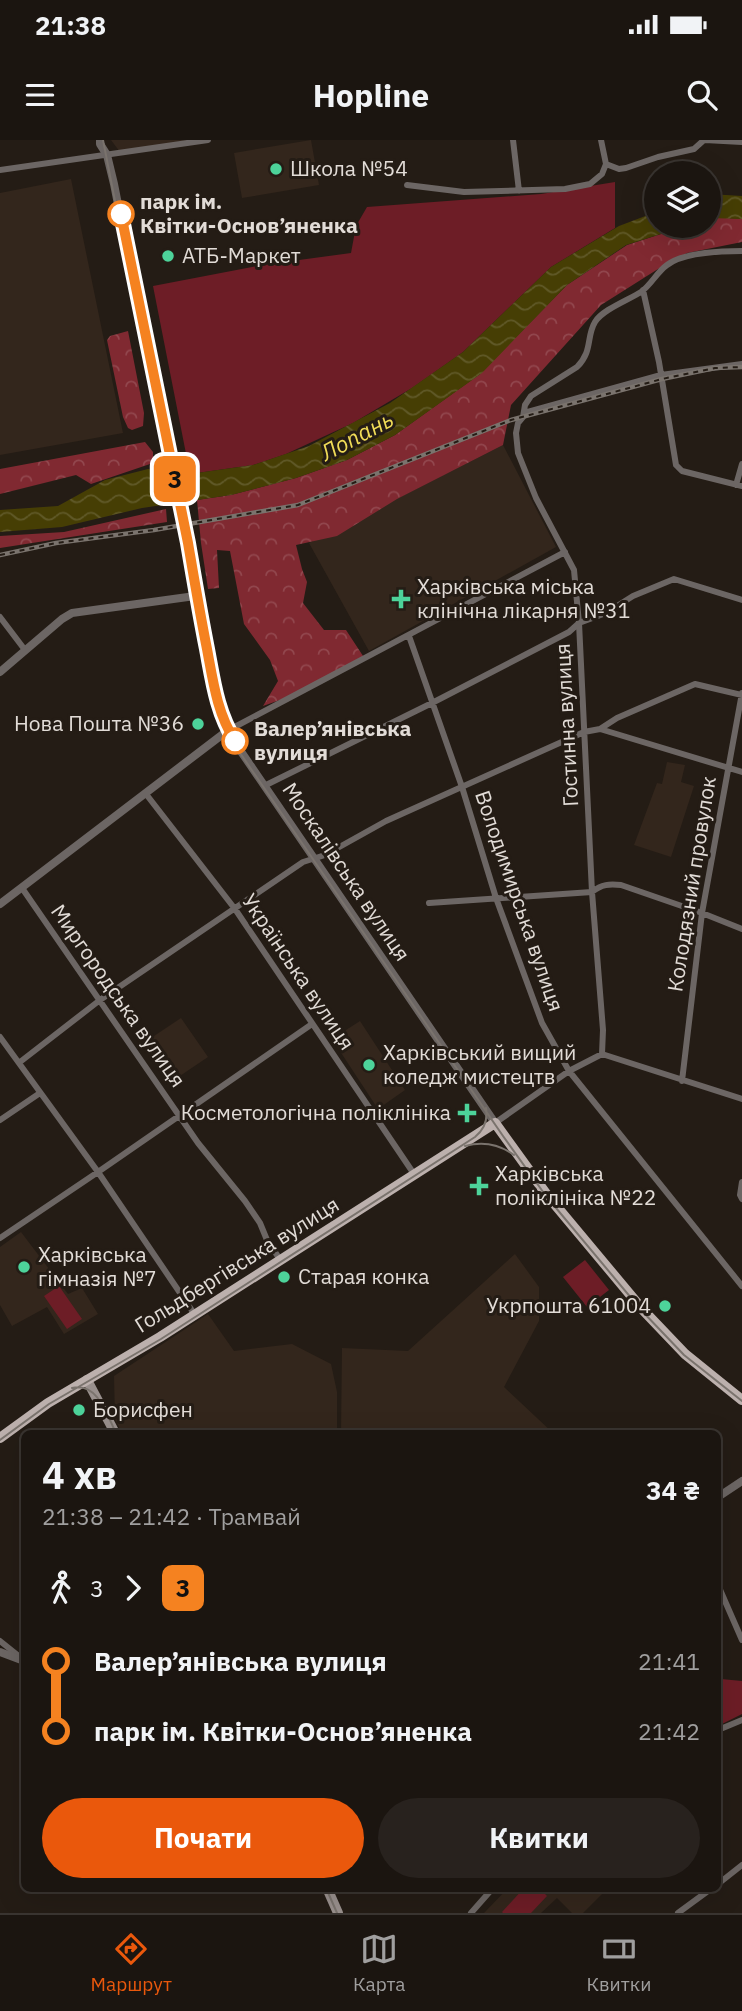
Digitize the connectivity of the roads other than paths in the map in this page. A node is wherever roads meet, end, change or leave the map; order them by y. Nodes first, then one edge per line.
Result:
1 (100, 140) edge
2 (208, 140) edge
3 (513, 140) edge
4 (601, 140) edge
5 (705, 140) edge
6 (742, 142) edge
7 (107, 156) junction
8 (606, 164) junction
9 (0, 170) edge
10 (407, 185) dead end
11 (519, 191) junction
12 (742, 251) edge
13 (643, 290) junction
14 (742, 364) edge
15 (661, 375) junction
16 (524, 412) junction
17 (742, 464) edge
18 (739, 486) edge
19 (565, 552) junction
20 (195, 596) junction
21 (742, 600) edge
22 (0, 617) edge
23 (579, 623) junction
24 (409, 636) junction
25 (25, 650) junction
26 (0, 672) edge
27 (742, 695) edge
28 (432, 703) junction
29 (600, 729) junction
30 (227, 731) junction
31 (584, 732) junction
32 (727, 768) junction
33 (742, 772) edge
34 (264, 786) junction
35 (462, 787) junction
36 (146, 794) junction
37 (312, 858) junction
38 (22, 888) junction
39 (592, 892) junction
40 (496, 898) junction
41 (429, 903) dead end
42 (0, 904) edge
43 (235, 909) junction
44 (702, 913) junction
45 (742, 929) edge
46 (100, 1000) junction
47 (312, 1024) junction
48 (0, 1038) edge
49 (602, 1054) junction
50 (20, 1062) junction
51 (569, 1070) junction
52 (682, 1081) junction
53 (40, 1093) junction
54 (742, 1099) edge
55 (180, 1115) junction
56 (0, 1120) edge
57 (495, 1123) junction
58 (98, 1172) junction
59 (414, 1174) junction
60 (742, 1182) edge
61 (742, 1199) edge
62 (0, 1238) edge
63 (281, 1261) junction
64 (742, 1286) edge
65 (195, 1315) junction
66 (87, 1380) junction
67 (742, 1399) edge
68 (113, 1430) edge
69 (0, 1438) edge
70 (742, 1481) edge
71 (721, 1495) edge
72 (721, 1592) edge
73 (742, 1640) edge
74 (0, 1641) edge
75 (0, 1652) edge
76 (21, 1658) edge
77 (21, 1660) edge
78 (742, 1720) edge
79 (721, 1729) edge
80 (742, 1865) edge
81 (721, 1882) edge
82 (329, 1892) edge
83 (490, 1892) edge
84 (707, 1892) edge
85 (690, 1905) junction
86 (338, 1913) edge
87 (471, 1913) edge
88 (678, 1913) edge
89 (695, 1913) edge

1 - 7 street, Москалівська вулиця
2 - 7 street
3 - 11 street
4 - 8 street
5 - 6 street
5 - 8 street
7 - 9 street
7 - 20 street, Москалівська вулиця, bridge
8 - 11 street
10 - 11 street
12 - 13 street
13 - 15 street
13 - 16 street
14 - 15 street
15 - 16 street
15 - 18 street
16 - 19 street, Гостинна вулиця
17 - 18 street
19 - 23 street, Гостинна вулиця
19 - 24 street
20 - 25 street
20 - 30 street, Москалівська вулиця
21 - 23 street
22 - 25 street
23 - 28 street
23 - 31 street, Гостинна вулиця
24 - 28 street, Володимирська вулиця
24 - 30 street
25 - 26 street
27 - 29 street
27 - 32 street, Колодязний провулок
28 - 34 street
28 - 35 street, Володимирська вулиця
29 - 31 street
29 - 32 street
30 - 34 street, Москалівська вулиця
30 - 36 street
31 - 35 street
31 - 39 street, Гостинна вулиця
32 - 33 street
32 - 44 street, Колодязний провулок
34 - 37 street, Москалівська вулиця
35 - 37 street
35 - 40 street, Володимирська вулиця
36 - 38 street
36 - 43 street, Українська вулиця
37 - 43 street
37 - 57 street, Москалівська вулиця
38 - 42 street
38 - 46 street, Миргородська вулиця
39 - 40 street
39 - 44 street
39 - 49 street, Гостинна вулиця
40 - 41 street
40 - 51 street, Володимирська вулиця
43 - 46 street
43 - 47 street, Українська вулиця
44 - 45 street
44 - 52 street, Колодязний провулок
46 - 50 street
46 - 55 street, Миргородська вулиця
47 - 55 street
47 - 59 street, Українська вулиця
48 - 50 street
49 - 51 street
49 - 52 street
50 - 53 street
51 - 57 street
51 - 64 street, Володимирська вулиця
52 - 54 street
53 - 56 street
53 - 58 street
55 - 58 street
55 - 63 street, Миргородська вулиця
57 - 59 main road, Гольдбергівська вулиця
57 - 67 main road, Москалівська вулиця
58 - 62 street
58 - 65 street
59 - 63 main road, Гольдбергівська вулиця
60 - 61 street
63 - 65 main road, Гольдбергівська вулиця
65 - 66 main road, Гольдбергівська вулиця
66 - 68 main road
66 - 69 main road, Гольдбергівська вулиця
70 - 71 street
72 - 73 street
74 - 76 street
75 - 77 street
78 - 79 street
80 - 81 street
82 - 86 main road
83 - 87 street
84 - 85 street
85 - 88 street
85 - 89 street

